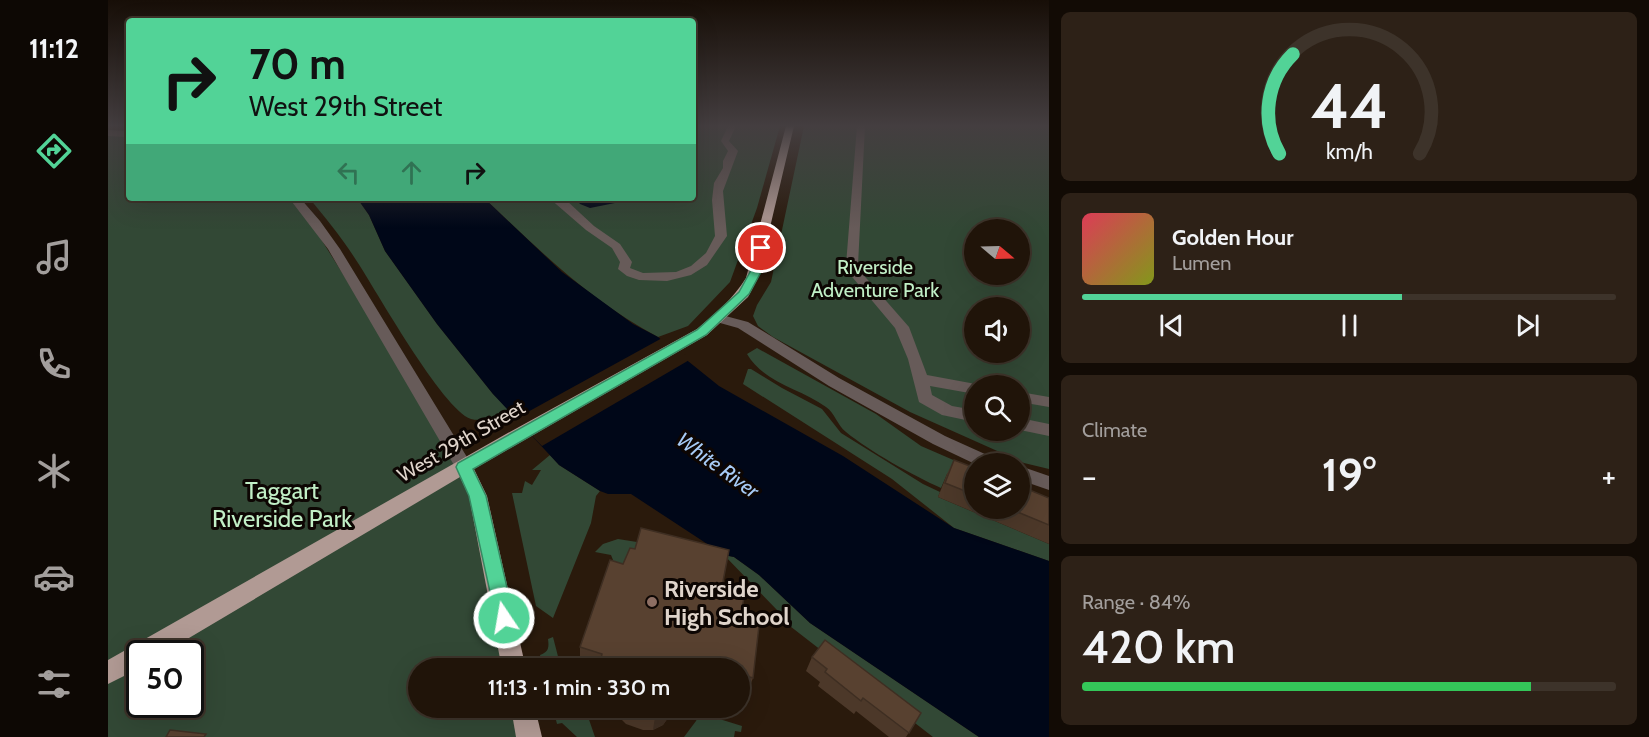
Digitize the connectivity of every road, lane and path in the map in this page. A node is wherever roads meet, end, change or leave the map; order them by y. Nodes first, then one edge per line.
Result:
1 (728, 160) edge
2 (782, 160) edge
3 (859, 160) edge
4 (297, 201) edge
5 (560, 201) edge
6 (718, 318) junction
7 (920, 380) junction
8 (964, 387) edge
9 (1030, 399) edge
10 (1049, 402) edge
11 (964, 414) edge
12 (1030, 426) edge
13 (1049, 430) edge
14 (967, 453) edge
15 (464, 467) junction
16 (1030, 476) edge
17 (1049, 483) edge
18 (164, 640) edge
19 (512, 658) edge
20 (126, 662) edge
21 (108, 673) edge
22 (525, 718) edge
23 (529, 737) edge

1 - 5 street
2 - 6 main road, West 29th Street
3 - 7 street
4 - 15 street
6 - 14 street
6 - 15 main road, West 29th Street
7 - 8 street
7 - 11 street
9 - 10 street
12 - 13 street
15 - 18 main road, West 29th Street
15 - 19 main road
16 - 17 street
20 - 21 main road, West 29th Street
22 - 23 main road

